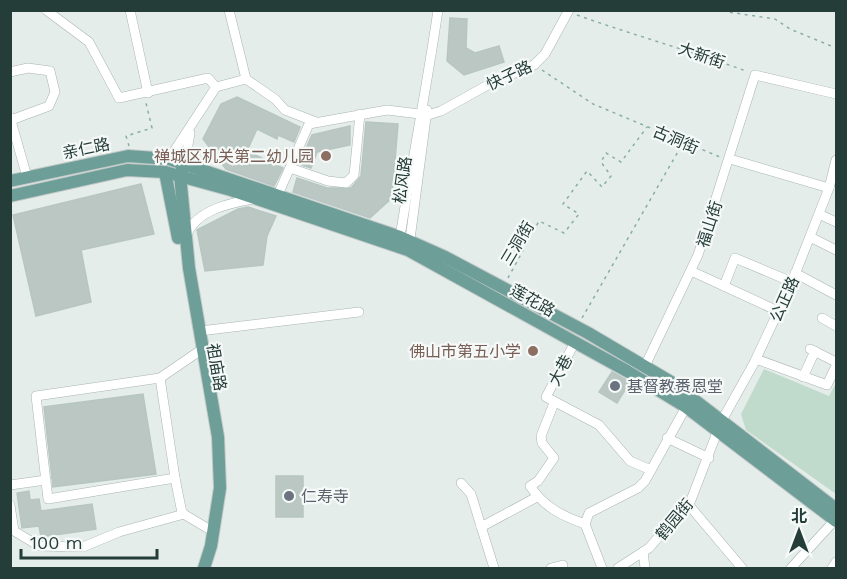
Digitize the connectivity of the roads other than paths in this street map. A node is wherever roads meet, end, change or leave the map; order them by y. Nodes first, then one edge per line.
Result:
1 (46, 10) edge
2 (129, 10) edge
3 (229, 10) edge
4 (438, 10) edge
5 (568, 11) edge
6 (10, 72) edge
7 (246, 79) junction
8 (216, 87) junction
9 (146, 93) junction
10 (837, 94) edge
11 (360, 114) junction
12 (424, 114) junction
13 (11, 118) edge
14 (316, 122) junction
15 (191, 128) junction
16 (730, 159) junction
17 (837, 160) edge
18 (167, 166) junction
19 (290, 168) junction
20 (182, 169) junction
21 (27, 177) junction
22 (10, 181) edge
23 (829, 188) junction
24 (10, 196) edge
25 (277, 197) junction
26 (256, 198) junction
27 (819, 214) junction
28 (837, 222) edge
29 (186, 237) junction
30 (810, 237) junction
31 (404, 244) junction
32 (837, 250) edge
33 (691, 271) junction
34 (794, 277) junction
35 (724, 286) junction
36 (837, 295) edge
37 (778, 310) junction
38 (359, 312) dead end
39 (822, 318) dead end
40 (837, 326) edge
41 (200, 331) junction
42 (575, 342) junction
43 (198, 352) junction
44 (756, 359) junction
45 (837, 365) edge
46 (645, 366) junction
47 (803, 376) junction
48 (160, 378) junction
49 (550, 400) junction
50 (686, 407) junction
51 (719, 427) junction
52 (667, 438) junction
53 (709, 458) junction
54 (651, 470) junction
55 (175, 478) junction
56 (46, 480) junction
57 (461, 483) dead end
58 (10, 485) edge
59 (537, 497) junction
60 (688, 504) junction
61 (10, 505) edge
62 (184, 514) junction
63 (836, 516) edge
64 (585, 524) junction
65 (481, 527) junction
66 (207, 528) junction
67 (643, 552) junction
68 (837, 562) edge
69 (563, 565) dead end
70 (740, 567) edge
71 (197, 568) edge
72 (204, 568) edge
73 (494, 568) edge
74 (551, 568) edge
75 (602, 568) edge
76 (618, 568) edge
77 (645, 568) edge
78 (728, 568) edge
79 (791, 568) edge
80 (832, 568) edge

1 - 9 street
2 - 9 street
3 - 7 street
4 - 12 street, 松风路
5 - 12 street, 快子路
6 - 13 street
7 - 8 street
7 - 14 street
8 - 9 street
8 - 15 street
10 - 16 street, 福山街
11 - 12 street
11 - 14 street
11 - 19 street
12 - 31 street, 松风路
13 - 21 street
14 - 19 street
15 - 18 street
15 - 20 street
16 - 23 street
16 - 33 street, 福山街
17 - 23 street, 公正路
18 - 20 main road
18 - 21 main road, 亲仁路
18 - 24 main road, 亲仁路
18 - 43 main road, 祖庙路
19 - 25 street
20 - 25 main road, 莲花路
20 - 26 main road, 莲花路
20 - 29 main road, 祖庙路
21 - 22 main road, 亲仁路
23 - 27 street, 公正路
25 - 31 main road, 莲花路
26 - 29 street
26 - 31 main road, 莲花路
27 - 28 street
27 - 30 street, 公正路
29 - 41 main road, 祖庙路
30 - 32 street
30 - 34 street, 公正路
31 - 42 main road, 莲花路
31 - 46 main road, 莲花路
33 - 35 street
33 - 46 street, 福山街
34 - 35 street
34 - 36 street
34 - 37 street, 公正路
35 - 37 street
37 - 44 street, 公正路
38 - 41 street
39 - 40 street
41 - 72 main road, 祖庙路
42 - 49 street, 大巷
42 - 50 main road, 莲花路
43 - 48 street
43 - 66 main road, 祖庙路
44 - 47 street
44 - 51 street, 公正路
45 - 47 street
45 - 47 street
46 - 51 main road, 莲花路
48 - 55 street
48 - 56 street
49 - 54 street
49 - 59 street, 大巷
50 - 51 main road, 莲花路
50 - 52 street
51 - 53 street, 鹤园街
51 - 63 main road, 莲花路
52 - 53 street
52 - 54 street
53 - 60 street, 鹤园街
54 - 64 street
55 - 56 street
55 - 62 street
56 - 58 street
57 - 65 street
59 - 64 street
59 - 65 street
60 - 67 street, 鹤园街
60 - 70 street
61 - 62 street
62 - 66 street
63 - 79 street
64 - 75 street
65 - 73 street
66 - 71 main road, 祖庙路
67 - 76 street
67 - 77 street, 鹤园街
68 - 80 street
69 - 74 street
70 - 78 street

